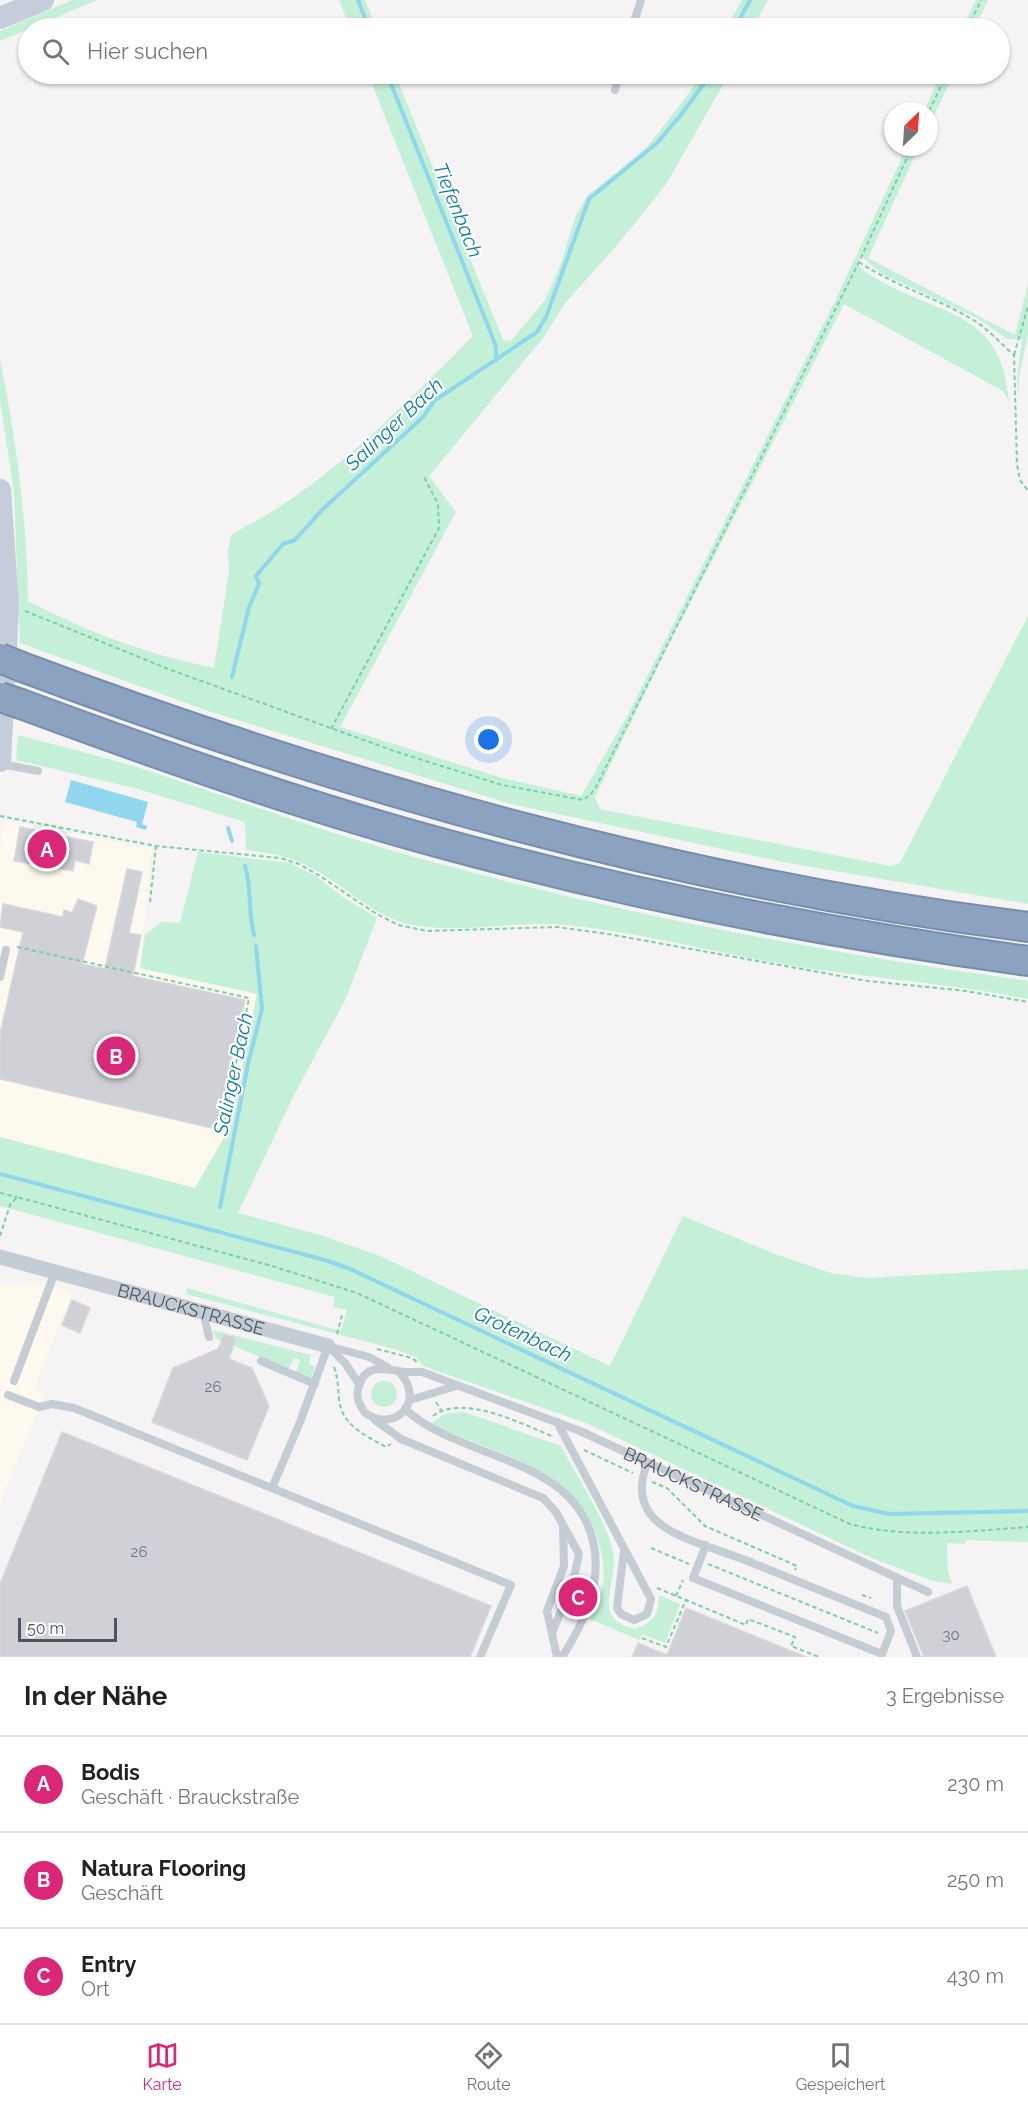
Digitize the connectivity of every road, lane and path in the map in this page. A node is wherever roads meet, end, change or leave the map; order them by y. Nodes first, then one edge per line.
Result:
1 (43, 0) edge
2 (640, 0) edge
3 (981, 0) edge
4 (0, 18) edge
5 (635, 18) edge
6 (973, 18) edge
7 (617, 84) edge
8 (942, 84) edge
9 (615, 90) dead end
10 (933, 102) edge
11 (908, 156) edge
12 (859, 262) junction
13 (1028, 306) edge
14 (1014, 355) junction
15 (423, 475) dead end
16 (0, 490) edge
17 (1028, 491) edge
18 (8, 606) junction
19 (11, 662) edge
20 (10, 700) edge
21 (331, 729) junction
22 (0, 762) edge
23 (38, 771) dead end
24 (0, 816) edge
25 (156, 846) junction
26 (150, 902) dead end
27 (1028, 927) edge
28 (6, 950) joint
29 (1028, 961) edge
30 (0, 977) edge
31 (1028, 1002) edge
32 (222, 1133) dead end
33 (0, 1193) edge
34 (17, 1197) junction
35 (0, 1236) edge
36 (0, 1257) edge
37 (56, 1272) junction
38 (203, 1312) junction
39 (342, 1315) dead end
40 (338, 1330) dead end
41 (209, 1337) dead end
42 (328, 1346) junction
43 (261, 1361) dead end
44 (387, 1367) junction
45 (399, 1372) junction
46 (14, 1382) dead end
47 (315, 1384) junction
48 (359, 1384) junction
49 (456, 1386) junction
50 (8, 1395) dead end
51 (410, 1400) junction
52 (405, 1409) junction
53 (441, 1410) dead end
54 (374, 1419) junction
55 (557, 1422) junction
56 (568, 1443) junction
57 (647, 1463) junction
58 (642, 1477) junction
59 (272, 1488) junction
60 (563, 1523) junction
61 (1028, 1527) edge
62 (706, 1545) junction
63 (651, 1548) dead end
64 (624, 1551) junction
65 (698, 1564) junction
66 (792, 1579) junction
67 (897, 1579) junction
68 (641, 1581) junction
69 (928, 1592) dead end
70 (866, 1596) dead end
71 (871, 1598) dead end
72 (686, 1600) junction
73 (552, 1633) junction
74 (889, 1637) junction
75 (642, 1638) dead end
76 (480, 1657) edge
77 (557, 1657) edge
78 (562, 1657) edge
79 (819, 1657) edge
80 (917, 1657) edge

1 - 4 street
2 - 5 lane
3 - 6 path
7 - 9 lane
8 - 10 path
11 - 12 path
12 - 14 path
12 - 21 path
13 - 14 path
14 - 17 path
15 - 21 path
16 - 18 street
18 - 21 path
18 - 22 street
19 - 27 highway
20 - 29 highway
22 - 23 lane
24 - 25 path
25 - 26 path
25 - 31 path
28 - 30 lane
28 - 32 path
33 - 34 path
34 - 35 path
34 - 61 path
36 - 37 street, BRAUCKSTRASSE
37 - 38 street, BRAUCKSTRASSE
37 - 46 lane
38 - 41 lane
38 - 42 street, BRAUCKSTRASSE
39 - 40 path
42 - 44 lane, BRAUCKSTRASSE
42 - 47 lane
42 - 48 lane
43 - 47 lane
44 - 45 lane, BRAUCKSTRASSE
44 - 48 lane
45 - 49 lane, BRAUCKSTRASSE
45 - 51 lane
47 - 59 lane
48 - 54 lane
49 - 51 lane
49 - 55 lane, BRAUCKSTRASSE
50 - 59 lane
51 - 52 lane
52 - 54 lane
52 - 78 lane
53 - 56 path
54 - 60 lane
55 - 56 lane
55 - 57 lane, BRAUCKSTRASSE
56 - 58 path
56 - 64 lane
57 - 58 lane
57 - 67 lane, BRAUCKSTRASSE
58 - 62 lane
58 - 66 path
59 - 76 lane
60 - 73 lane
60 - 73 lane
62 - 65 lane
62 - 66 lane
63 - 65 path
64 - 68 lane
64 - 68 lane
65 - 74 path
65 - 74 lane
66 - 74 lane
67 - 69 lane, BRAUCKSTRASSE
67 - 80 lane
68 - 72 path
70 - 71 path
72 - 75 path
72 - 79 path
73 - 77 lane

